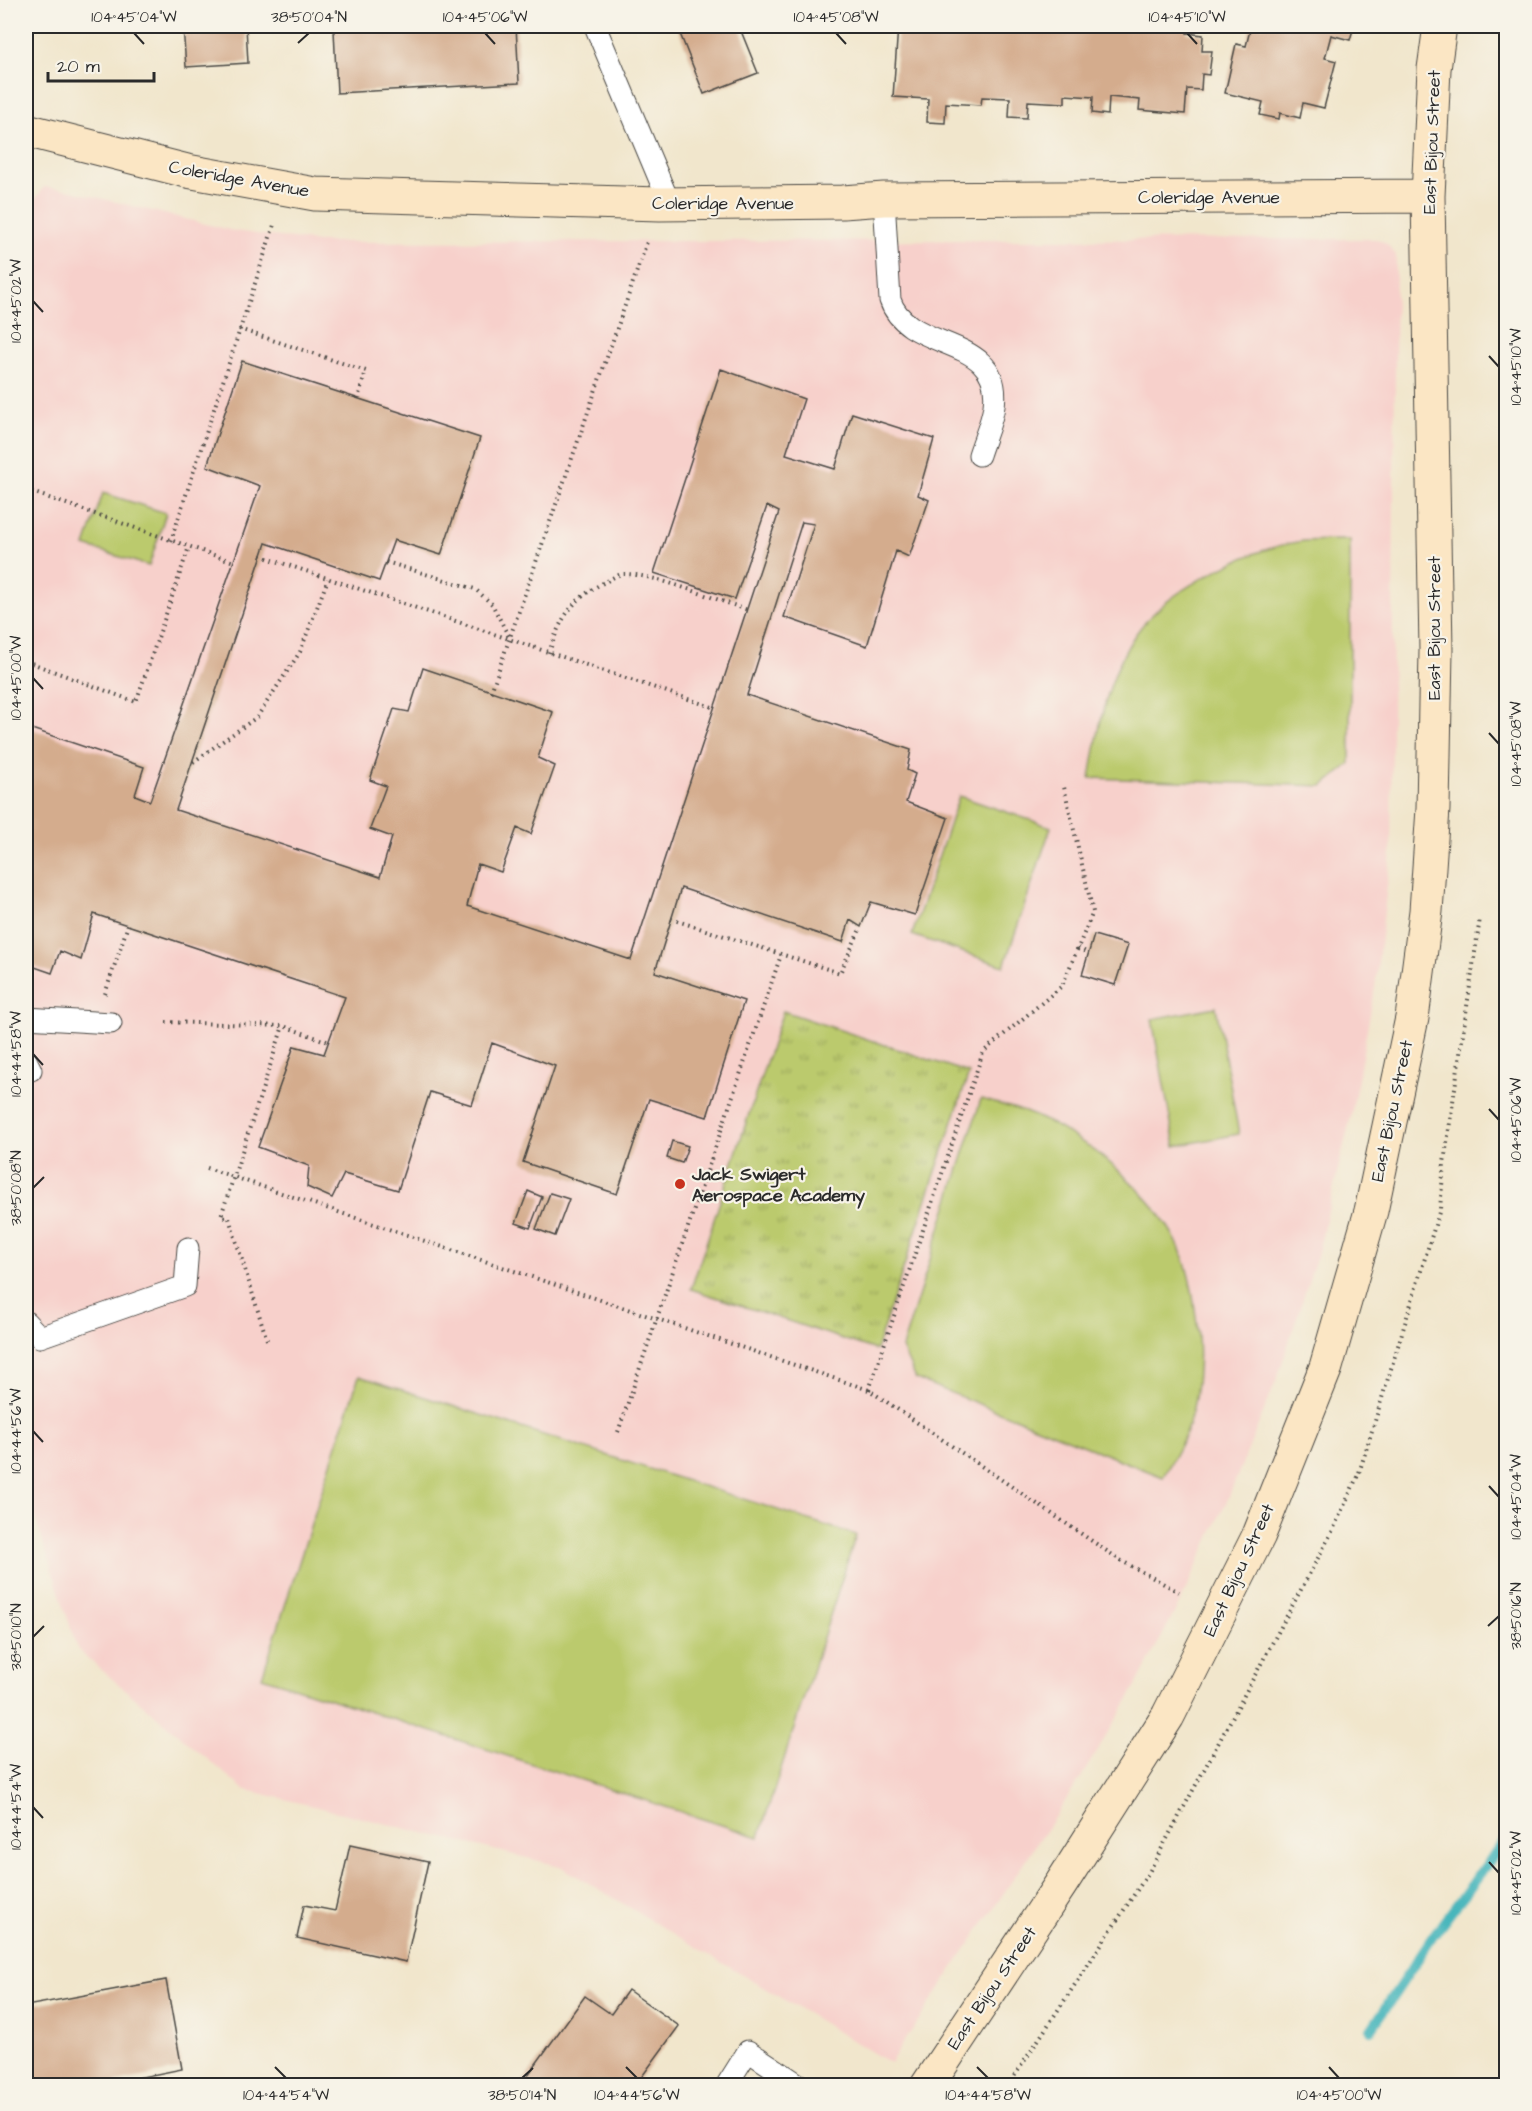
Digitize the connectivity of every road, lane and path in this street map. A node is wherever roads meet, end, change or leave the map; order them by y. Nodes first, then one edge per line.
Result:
1 (595, 26) edge
2 (1440, 26) edge
3 (26, 130) edge
4 (286, 189) junction
5 (1428, 196) junction
6 (884, 199) junction
7 (664, 203) junction
8 (239, 329) junction
9 (358, 398) dead end
10 (979, 455) dead end
11 (26, 490) edge
12 (171, 541) junction
13 (189, 547) junction
14 (261, 556) dead end
15 (234, 562) dead end
16 (386, 562) dead end
17 (328, 579) junction
18 (748, 610) dead end
19 (510, 639) junction
20 (549, 652) junction
21 (26, 661) edge
22 (491, 692) dead end
23 (715, 708) dead end
24 (193, 762) dead end
25 (1064, 787) dead end
26 (671, 919) dead end
27 (128, 925) dead end
28 (861, 927) dead end
29 (1078, 948) junction
30 (1088, 953) dead end
31 (780, 955) junction
32 (103, 1000) dead end
33 (26, 1018) edge
34 (111, 1023) dead end
35 (165, 1023) dead end
36 (284, 1026) junction
37 (329, 1042) dead end
38 (207, 1168) dead end
39 (234, 1177) junction
40 (188, 1248) dead end
41 (657, 1319) junction
42 (26, 1322) edge
43 (267, 1340) dead end
44 (869, 1390) junction
45 (618, 1432) dead end
46 (1179, 1592) dead end
47 (726, 2085) edge
48 (801, 2085) edge
49 (927, 2085) edge

1 - 7 lane
2 - 5 street, East Bijou Street
3 - 4 street, Coleridge Avenue
4 - 7 street, Coleridge Avenue
4 - 8 path
5 - 6 street, Coleridge Avenue
5 - 49 street, East Bijou Street
6 - 7 street, Coleridge Avenue
6 - 10 lane
7 - 19 path
8 - 9 path
8 - 12 path
11 - 12 path
12 - 13 path
13 - 15 path
13 - 21 path
14 - 17 path
16 - 19 path
17 - 19 path
17 - 24 path
18 - 20 path
19 - 20 path
19 - 22 path
20 - 23 path
25 - 29 path
26 - 31 path
27 - 32 path
28 - 31 path
29 - 30 path
29 - 44 path
31 - 41 path
33 - 34 lane
35 - 36 path
36 - 37 path
36 - 39 path
38 - 39 path
39 - 41 path
39 - 43 path
40 - 42 lane
41 - 44 path
41 - 45 path
44 - 46 path
47 - 48 lane

